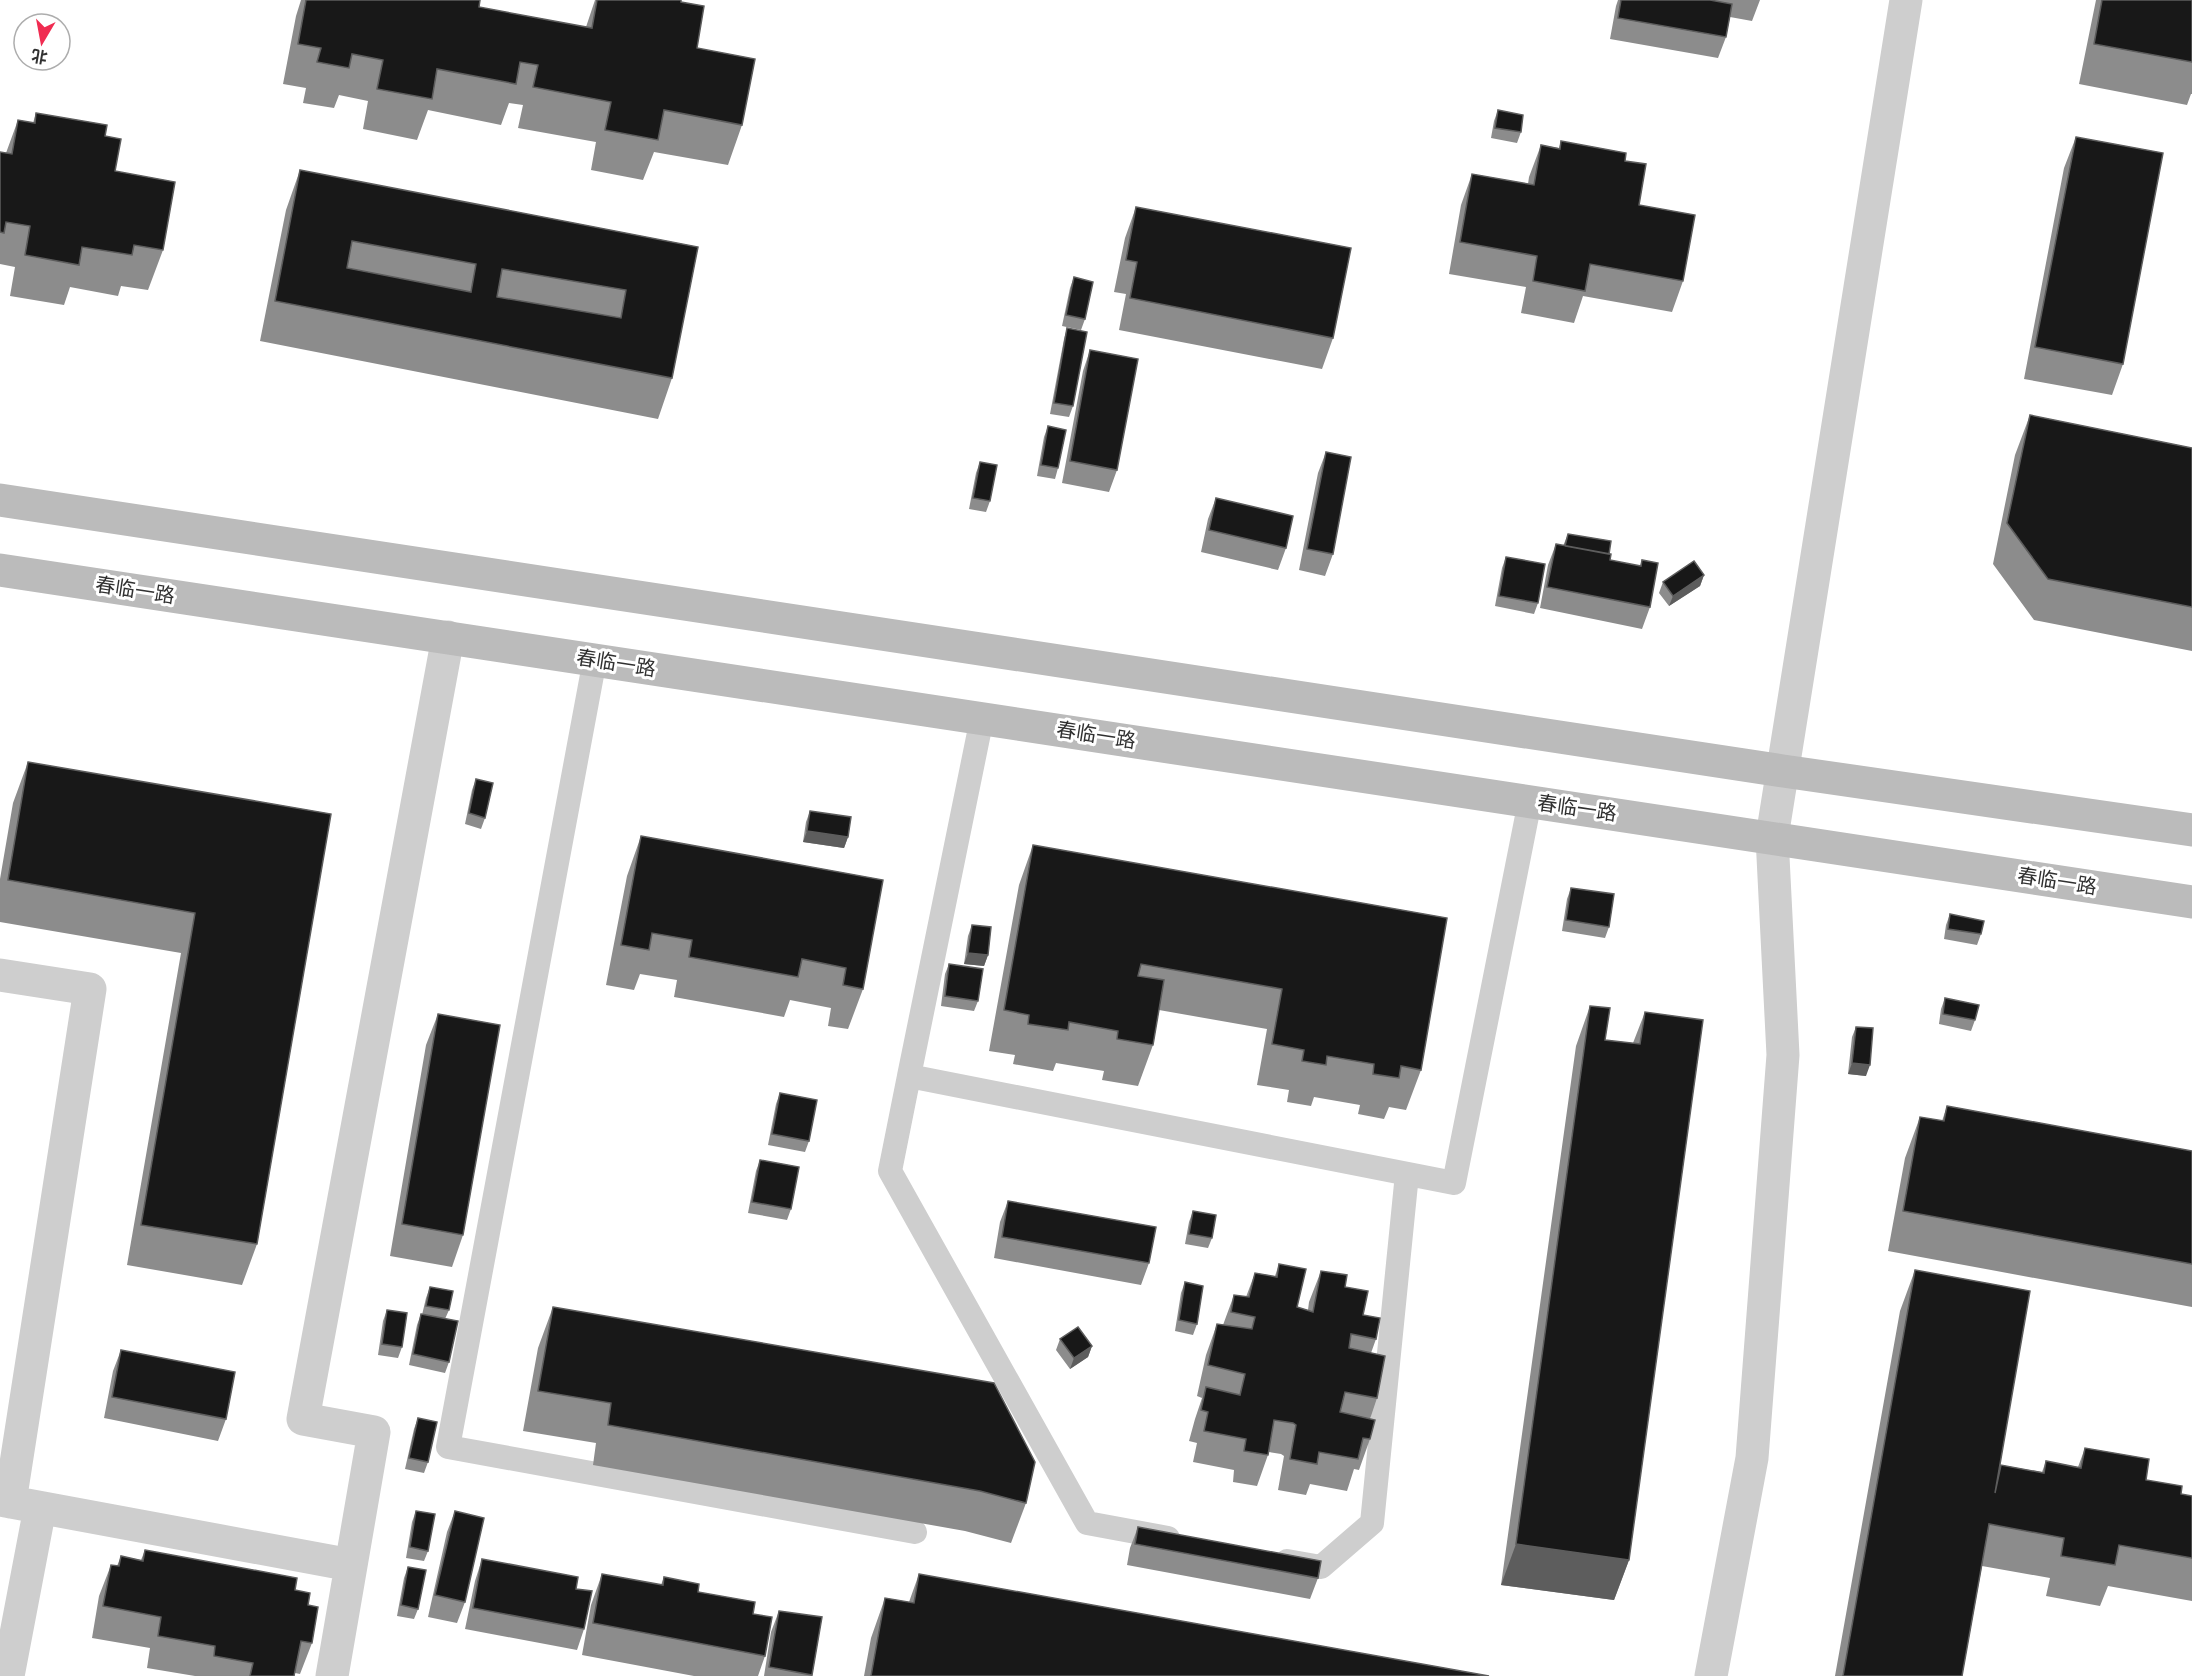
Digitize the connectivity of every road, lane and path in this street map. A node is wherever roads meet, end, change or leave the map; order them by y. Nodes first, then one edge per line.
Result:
1 (1906, 0) edge
2 (0, 500) edge
3 (0, 570) edge
4 (448, 637) junction
5 (595, 659) junction
6 (982, 718) junction
7 (1783, 771) junction
8 (1530, 801) junction
9 (2192, 830) edge
10 (1772, 837) junction
11 (2192, 902) edge
12 (0, 975) edge
13 (909, 1077) junction
14 (1407, 1174) junction
15 (17, 1503) edge
16 (915, 1532) dead end
17 (1192, 1543) edge
18 (1262, 1556) edge
19 (351, 1565) junction
20 (8, 1676) edge
21 (332, 1676) edge
22 (1712, 1676) edge

1 - 7 street
2 - 7 main road
3 - 4 main road, 春临一路
4 - 5 main road, 春临一路
4 - 19 street
5 - 6 main road, 春临一路
5 - 16 lane
6 - 8 main road, 春临一路
6 - 13 lane
7 - 9 main road
7 - 10 street
8 - 10 main road, 春临一路
8 - 14 lane
10 - 11 main road, 春临一路
10 - 22 street
12 - 15 street
13 - 14 lane
13 - 17 lane
14 - 18 lane
15 - 19 street
15 - 20 street
19 - 21 street

